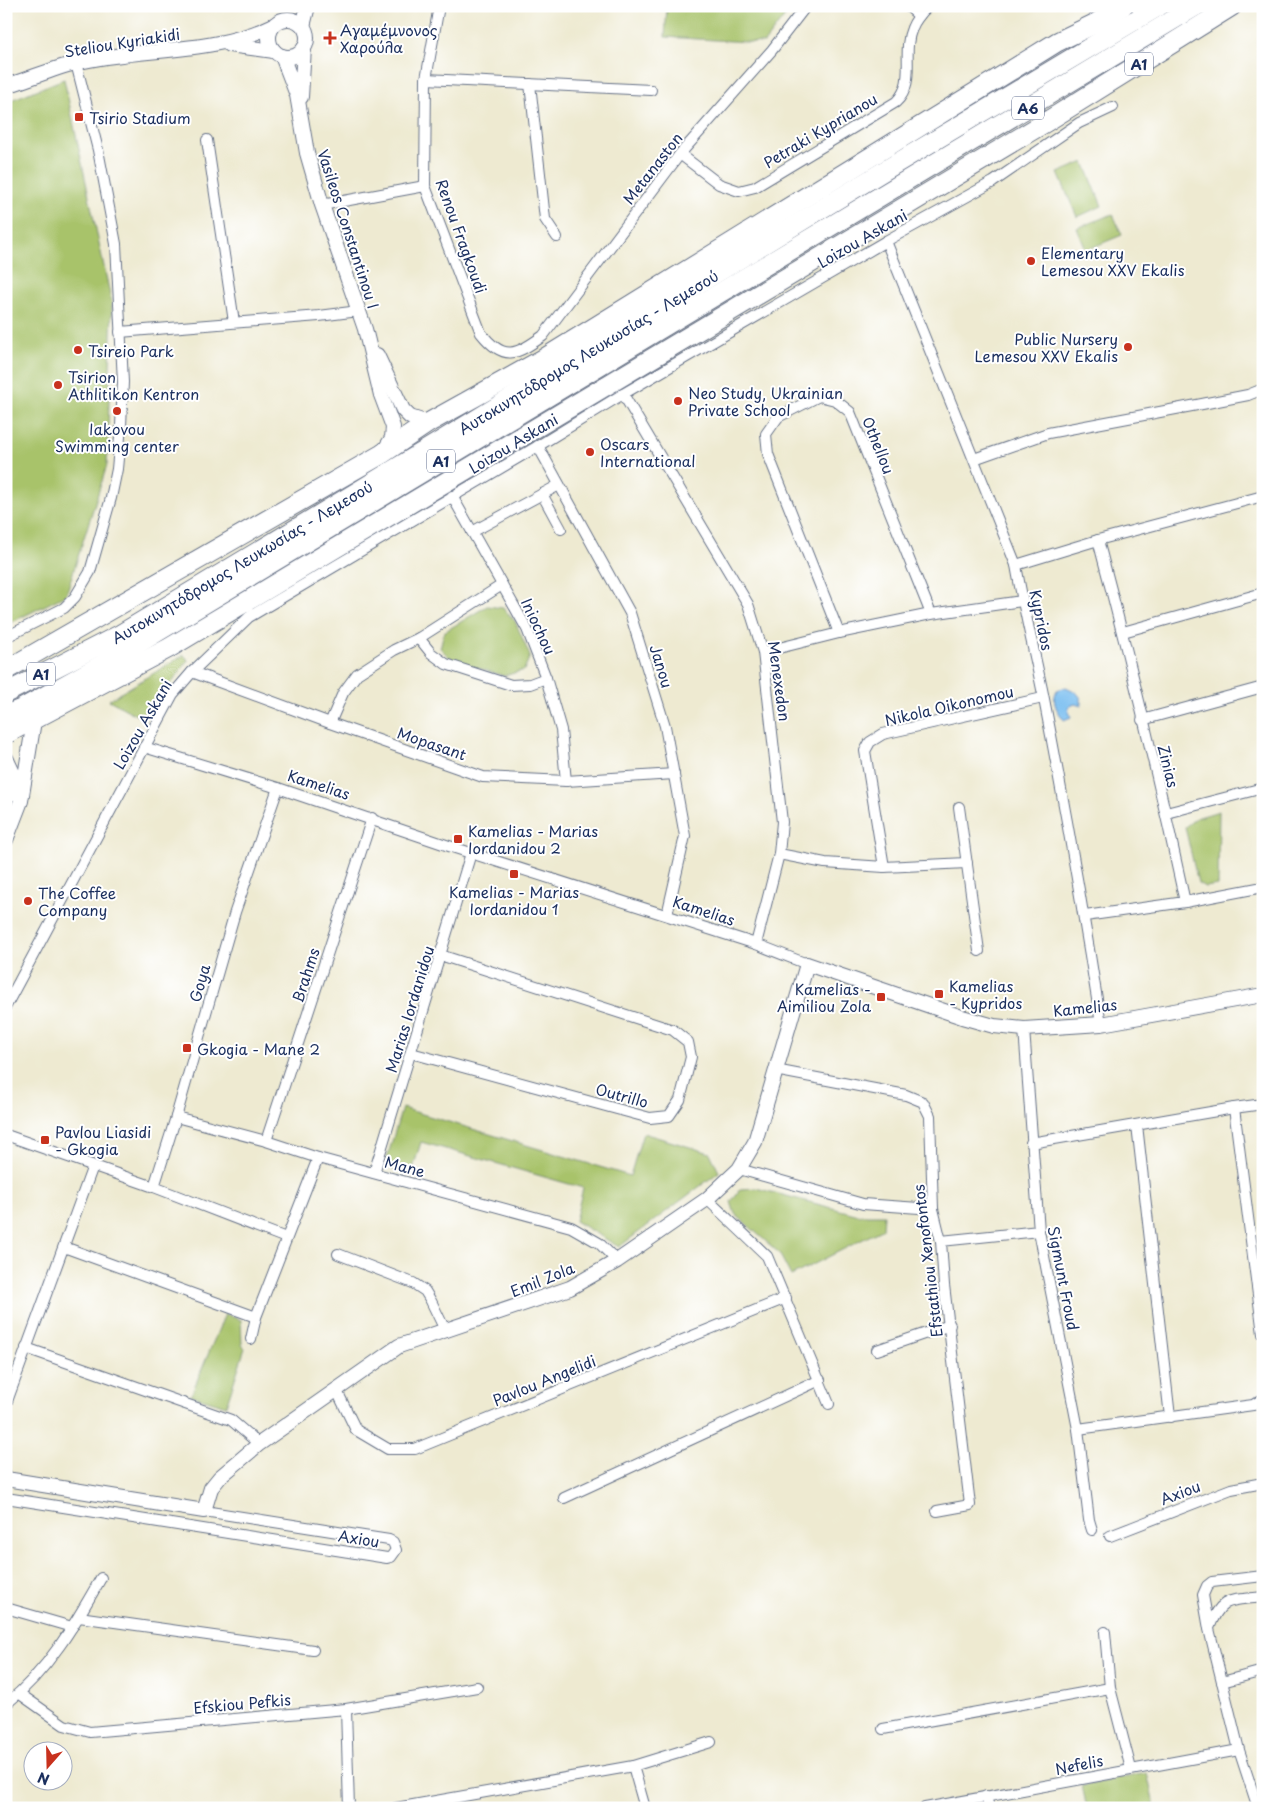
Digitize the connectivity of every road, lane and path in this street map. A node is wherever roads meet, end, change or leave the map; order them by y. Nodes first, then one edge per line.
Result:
1 (289, 6) edge
2 (308, 6) edge
3 (439, 6) edge
4 (806, 6) edge
5 (908, 6) edge
6 (928, 6) edge
7 (1123, 6) edge
8 (1159, 6) edge
9 (1196, 6) edge
10 (1232, 6) edge
11 (919, 16) junction
12 (276, 23) junction
13 (303, 26) junction
14 (1057, 42) junction
15 (216, 44) junction
16 (304, 48) junction
17 (278, 53) junction
18 (76, 63) junction
19 (426, 79) junction
20 (530, 84) junction
21 (6, 86) edge
22 (651, 90) dead end
23 (1113, 107) dead end
24 (300, 108) junction
25 (1046, 122) junction
26 (207, 140) dead end
27 (680, 154) junction
28 (882, 172) junction
29 (425, 186) junction
30 (322, 205) junction
31 (859, 210) junction
32 (557, 237) dead end
33 (886, 241) junction
34 (359, 311) junction
35 (234, 322) junction
36 (365, 330) junction
37 (120, 332) junction
38 (525, 349) joint
39 (1263, 389) edge
40 (623, 394) junction
41 (428, 423) junction
42 (538, 446) junction
43 (382, 454) junction
44 (974, 459) junction
45 (559, 484) junction
46 (542, 494) junction
47 (452, 496) junction
48 (1263, 496) edge
49 (561, 529) dead end
50 (472, 532) junction
51 (1098, 540) junction
52 (1016, 566) junction
53 (502, 585) junction
54 (1263, 593) edge
55 (1022, 601) junction
56 (931, 614) junction
57 (839, 632) junction
58 (1123, 632) junction
59 (6, 637) edge
60 (419, 638) junction
61 (763, 652) junction
62 (76, 656) junction
63 (6, 670) edge
64 (192, 672) junction
65 (546, 678) junction
66 (6, 682) edge
67 (1263, 687) edge
68 (6, 693) edge
69 (1043, 698) junction
70 (17, 716) edge
71 (1142, 720) junction
72 (330, 723) junction
73 (6, 734) edge
74 (144, 747) junction
75 (6, 758) edge
76 (674, 774) junction
77 (566, 782) junction
78 (278, 788) junction
79 (1263, 788) edge
80 (959, 807) dead end
81 (1166, 813) junction
82 (372, 818) junction
83 (12, 822) junction
84 (6, 840) edge
85 (471, 853) junction
86 (779, 854) junction
87 (967, 863) junction
88 (884, 867) junction
89 (1263, 887) edge
90 (1185, 902) junction
91 (667, 915) junction
92 (1084, 916) junction
93 (756, 944) junction
94 (980, 951) dead end
95 (440, 955) junction
96 (806, 964) junction
97 (1263, 995) edge
98 (6, 1006) edge
99 (1101, 1024) junction
100 (1024, 1029) junction
101 (411, 1053) junction
102 (775, 1070) junction
103 (1263, 1104) edge
104 (1234, 1108) junction
105 (176, 1117) junction
106 (1137, 1126) junction
107 (6, 1135) edge
108 (266, 1141) junction
109 (1031, 1143) junction
110 (318, 1158) junction
111 (94, 1166) junction
112 (739, 1169) junction
113 (374, 1173) junction
114 (154, 1187) junction
115 (707, 1199) junction
116 (933, 1209) junction
117 (1039, 1231) junction
118 (286, 1238) junction
119 (941, 1241) junction
120 (64, 1247) junction
121 (338, 1254) dead end
122 (617, 1261) junction
123 (786, 1298) junction
124 (256, 1317) junction
125 (950, 1325) junction
126 (446, 1332) junction
127 (1263, 1334) edge
128 (252, 1339) dead end
129 (26, 1348) junction
130 (877, 1350) dead end
131 (820, 1380) junction
132 (336, 1390) junction
133 (1263, 1399) edge
134 (6, 1404) edge
135 (829, 1404) dead end
136 (1170, 1417) junction
137 (1078, 1429) junction
138 (259, 1444) junction
139 (6, 1479) edge
140 (28, 1482) junction
141 (1263, 1483) edge
142 (6, 1498) edge
143 (564, 1498) dead end
144 (25, 1501) junction
145 (204, 1511) junction
146 (937, 1511) dead end
147 (1092, 1530) dead end
148 (1110, 1536) dead end
149 (1263, 1576) edge
150 (101, 1578) dead end
151 (1263, 1596) edge
152 (6, 1608) edge
153 (79, 1617) junction
154 (72, 1626) junction
155 (1209, 1629) junction
156 (1105, 1632) dead end
157 (313, 1650) dead end
158 (1263, 1670) edge
159 (1222, 1682) junction
160 (477, 1687) dead end
161 (1110, 1688) junction
162 (20, 1694) junction
163 (6, 1704) edge
164 (346, 1709) junction
165 (883, 1730) dead end
166 (711, 1742) dead end
167 (1238, 1750) junction
168 (633, 1766) junction
169 (1131, 1770) junction
170 (986, 1796) junction
171 (348, 1808) edge
172 (396, 1808) edge
173 (645, 1808) edge
174 (925, 1808) edge
175 (988, 1808) edge
176 (1258, 1808) edge

1 - 12 street
2 - 13 street
3 - 19 street, Renou Fragkoudi
4 - 27 street, Metanaston
5 - 11 street
6 - 11 street
7 - 14 highway
8 - 28 highway, A6
9 - 31 highway, A6
10 - 25 highway, A1
11 - 27 street, Petraki Kyprianou
12 - 13 street
12 - 15 street, Steliou Kyriakidi
12 - 17 street
13 - 16 street
14 - 28 highway
14 - 41 highway
15 - 17 street, Steliou Kyriakidi
15 - 18 street, Steliou Kyriakidi
16 - 17 street
16 - 24 street, Vasileos Constantinou I
17 - 24 street, Vasileos Constantinou I
18 - 21 street, Steliou Kyriakidi
18 - 37 street
19 - 20 street
19 - 29 street, Renou Fragkoudi
20 - 22 street
20 - 32 street
23 - 33 street, Loizou Askani
24 - 30 street, Vasileos Constantinou I
25 - 31 highway
25 - 70 highway
26 - 35 street
27 - 38 street, Metanaston
28 - 62 highway, Αυτοκινητόδρομος Λευκωσίας - Λεμεσού / A1
29 - 30 street
29 - 38 street, Renou Fragkoudi
30 - 34 street, Vasileos Constantinou I
31 - 70 highway, Αυτοκινητόδρομος Λευκωσίας - Λεμεσού / A1
33 - 40 street, Loizou Askani
33 - 44 street, Kypridos
34 - 35 street
34 - 36 street, Vasileos Constantinou I
35 - 37 street
36 - 41 street, Vasileos Constantinou I
36 - 43 street, Vasileos Constantinou I
37 - 59 street
39 - 44 street
40 - 42 street, Loizou Askani
40 - 61 street, Menexedon
41 - 43 highway
42 - 45 street, Janou
42 - 47 street, Loizou Askani
43 - 63 highway
44 - 52 street, Kypridos
45 - 46 street
45 - 76 street, Janou
46 - 49 street
46 - 50 street
47 - 50 street, Iniochou
47 - 64 street, Loizou Askani
48 - 51 street
50 - 53 street, Iniochou
51 - 52 street
51 - 58 street, Zinias
52 - 55 street, Kypridos
53 - 60 street
53 - 65 street, Iniochou
54 - 58 street
55 - 56 street
55 - 69 street, Kypridos
56 - 57 street
56 - 57 street, Othellou
57 - 61 street
58 - 71 street, Zinias
60 - 65 street
60 - 72 street
61 - 86 street, Menexedon
62 - 66 highway
62 - 68 highway, Αυτοκινητόδρομος Λευκωσίας - Λεμεσού / A1
64 - 72 street, Mopasant
64 - 74 street, Loizou Askani
65 - 77 street, Iniochou
67 - 71 street
69 - 88 street, Nikola Oikonomou
69 - 92 street, Kypridos
70 - 73 highway
70 - 83 street
71 - 81 street, Zinias
72 - 77 street, Mopasant
74 - 78 street, Kamelias
74 - 98 street, Loizou Askani
75 - 83 street
76 - 77 street, Mopasant
76 - 91 street, Janou
78 - 82 street, Kamelias
78 - 105 street, Goya
79 - 81 street
80 - 87 street
81 - 90 street, Zinias
82 - 85 street, Kamelias
82 - 108 street, Brahms
83 - 84 street
85 - 91 street, Kamelias
85 - 95 street, Marias Iordanidou
86 - 88 street
86 - 93 street, Menexedon
87 - 88 street
87 - 94 street
89 - 90 street
90 - 92 street
91 - 93 street, Kamelias
92 - 99 street, Kypridos
93 - 96 street, Kamelias
95 - 101 street, Marias Iordanidou
95 - 101 street, Outrillo
96 - 100 street, Kamelias
96 - 102 street, Emil Zola
97 - 99 street, Kamelias
99 - 100 street, Kamelias
100 - 109 street, Sigmunt Froud
101 - 113 street, Marias Iordanidou
102 - 112 street, Emil Zola
102 - 116 street, Efstathiou Xenofontos
103 - 104 street
104 - 106 street
104 - 127 street
105 - 108 street, Mane
105 - 114 street, Goya
106 - 109 street
106 - 136 street
107 - 111 street
108 - 110 street, Mane
109 - 117 street, Sigmunt Froud
110 - 113 street, Mane
110 - 118 street
111 - 114 street
111 - 120 street
112 - 115 street, Emil Zola
112 - 116 street
113 - 122 street, Mane
114 - 118 street
115 - 122 street, Emil Zola
115 - 123 street
116 - 119 street, Efstathiou Xenofontos
117 - 119 street
117 - 137 street, Sigmunt Froud
118 - 124 street
119 - 125 street, Efstathiou Xenofontos
120 - 124 street
120 - 129 street
121 - 126 street
122 - 126 street, Emil Zola
123 - 131 street
123 - 132 street, Pavlou Angelidi
124 - 128 street
125 - 130 street
125 - 146 street, Efstathiou Xenofontos
126 - 132 street, Emil Zola
129 - 134 street
129 - 138 street
131 - 135 street
131 - 143 street
132 - 138 street, Emil Zola
133 - 136 street
136 - 137 street
137 - 147 street, Sigmunt Froud
138 - 145 street, Emil Zola
139 - 140 street, Axiou
140 - 144 street
140 - 145 street, Axiou
141 - 148 street, Axiou
142 - 144 street, Axiou
144 - 145 street, Axiou
149 - 155 street
150 - 153 street
151 - 155 street
152 - 154 street
153 - 154 street
153 - 157 street
154 - 162 street
155 - 159 street
156 - 161 street
158 - 159 street
159 - 167 street
160 - 164 street, Efskiou Pefkis
161 - 165 street
161 - 169 street
162 - 163 street
162 - 164 street, Efskiou Pefkis
164 - 171 street
166 - 168 street
167 - 169 street, Nefelis
167 - 176 street
168 - 172 street
168 - 173 street
169 - 170 street, Nefelis
170 - 174 street, Nefelis
170 - 175 street

